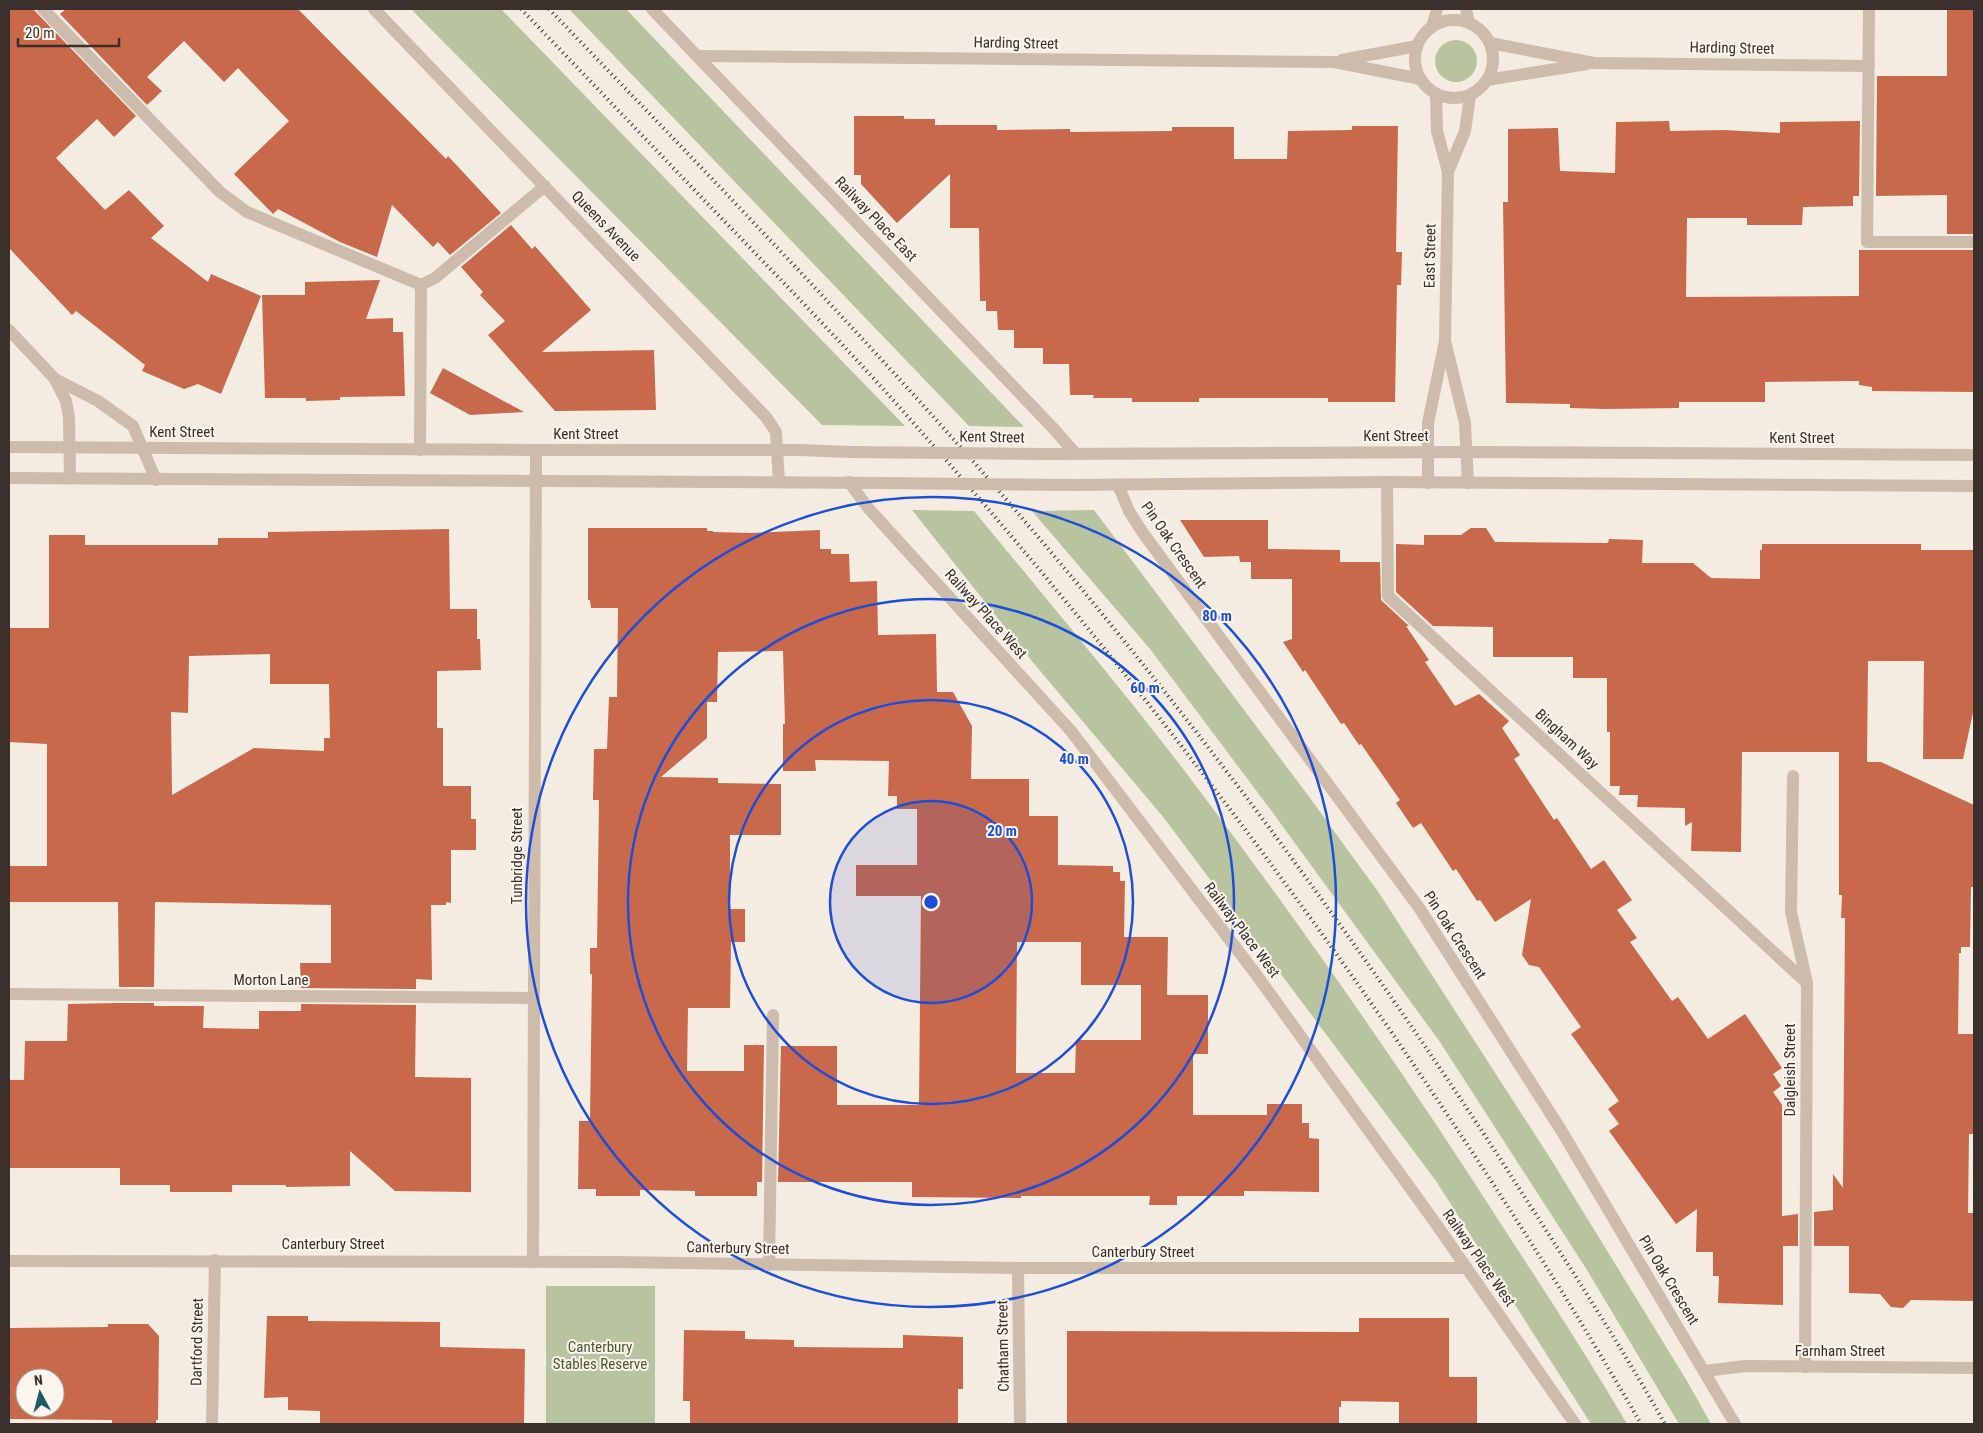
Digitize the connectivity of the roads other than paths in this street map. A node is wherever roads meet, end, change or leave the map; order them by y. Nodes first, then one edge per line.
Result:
1 (43, 9) edge
2 (374, 9) edge
3 (652, 9) edge
4 (1438, 9) edge
5 (1466, 9) edge
6 (1869, 9) edge
7 (1469, 23) junction
8 (1432, 27) junction
9 (1490, 43) junction
10 (1417, 46) junction
11 (698, 56) junction
12 (1334, 62) junction
13 (1594, 63) junction
14 (1869, 66) junction
15 (1421, 80) junction
16 (1487, 80) junction
17 (1436, 94) junction
18 (1470, 96) junction
19 (1448, 172) junction
20 (545, 186) junction
21 (1974, 242) edge
22 (421, 285) junction
23 (9, 330) edge
24 (1445, 340) junction
25 (55, 379) junction
26 (9, 447) edge
27 (70, 448) junction
28 (143, 448) junction
29 (420, 450) junction
30 (536, 450) junction
31 (777, 450) junction
32 (1428, 452) junction
33 (1465, 452) junction
34 (1075, 453) junction
35 (1974, 456) edge
36 (9, 478) edge
37 (70, 478) junction
38 (156, 480) junction
39 (536, 480) junction
40 (779, 482) junction
41 (849, 482) junction
42 (1387, 482) junction
43 (1428, 483) junction
44 (1468, 483) junction
45 (1118, 485) junction
46 (1974, 486) edge
47 (1793, 776) dead end
48 (1807, 983) junction
49 (9, 994) edge
50 (533, 998) junction
51 (773, 1014) dead end
52 (215, 1260) junction
53 (9, 1261) edge
54 (533, 1262) junction
55 (769, 1265) junction
56 (1018, 1268) junction
57 (1466, 1268) junction
58 (1805, 1367) junction
59 (1974, 1368) edge
60 (1705, 1371) junction
61 (212, 1424) edge
62 (1020, 1424) edge
63 (1575, 1424) edge
64 (1735, 1424) edge

1 - 22 street
2 - 20 street, Queens Avenue
3 - 11 street, Railway Place East
4 - 8 street
5 - 7 street
6 - 14 street
7 - 8 street
7 - 9 street
8 - 10 street
9 - 13 street, Harding Street
9 - 16 street
10 - 12 street, Harding Street
10 - 15 street
11 - 12 street, Harding Street
11 - 34 street, Railway Place East
12 - 15 street, Harding Street
13 - 14 street, Harding Street
13 - 16 street, Harding Street
14 - 21 street
15 - 17 street
16 - 18 street
17 - 18 street
17 - 19 street, East Street
18 - 19 street, East Street
19 - 24 street, East Street
20 - 22 street
20 - 31 street, Queens Avenue
22 - 29 street
23 - 25 street
24 - 32 street, East Street
24 - 33 street, East Street
25 - 27 street
25 - 28 street
26 - 27 street, Kent Street
27 - 28 street, Kent Street
27 - 37 street
28 - 29 street, Kent Street
28 - 38 street
29 - 30 street, Kent Street
30 - 31 street, Kent Street
30 - 39 street, Tunbridge Street
31 - 34 street, Kent Street, bridge
31 - 40 street, Queens Avenue
32 - 33 street, Kent Street
32 - 34 street, Kent Street
32 - 43 street, East Street
33 - 35 street, Kent Street
33 - 44 street, East Street
36 - 37 street
37 - 38 street
38 - 39 street
39 - 40 street
39 - 50 street, Tunbridge Street
40 - 41 street
41 - 45 street, bridge
41 - 57 street, Railway Place West
42 - 43 street
42 - 45 street
42 - 48 street, Bingham Way
43 - 44 street
44 - 46 street
45 - 60 street, Pin Oak Crescent
47 - 48 street, Dalgleish Street
48 - 58 street, Dalgleish Street
49 - 50 street, Morton Lane
50 - 54 street, Tunbridge Street
51 - 55 street
52 - 53 street, Canterbury Street
52 - 54 street, Canterbury Street
52 - 61 street, Dartford Street
54 - 55 street, Canterbury Street
55 - 56 street, Canterbury Street
56 - 57 street, Canterbury Street
56 - 62 street, Chatham Street
57 - 63 street, Railway Place West
58 - 59 street, Farnham Street
58 - 60 street, Farnham Street
60 - 64 street, Pin Oak Crescent

